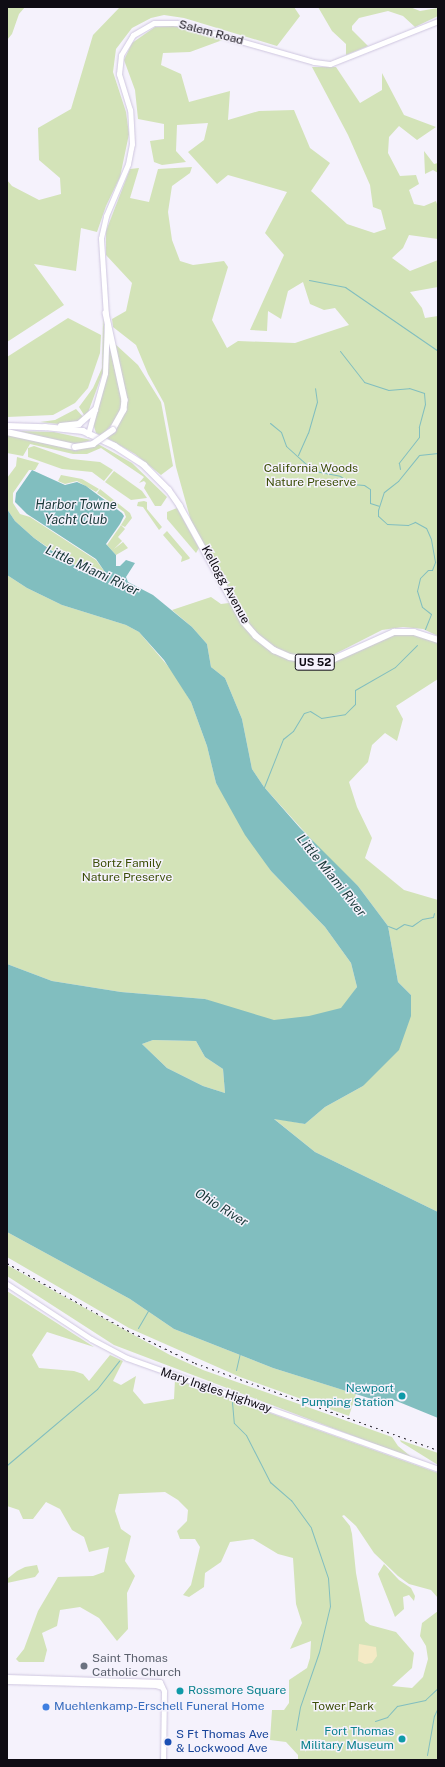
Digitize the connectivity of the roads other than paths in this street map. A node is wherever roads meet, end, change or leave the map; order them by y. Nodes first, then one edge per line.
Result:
1 (438, 21) edge
2 (106, 313) junction
3 (95, 410) junction
4 (93, 418) junction
5 (7, 426) edge
6 (45, 427) junction
7 (7, 432) edge
8 (88, 434) junction
9 (99, 439) junction
10 (438, 640) edge
11 (7, 1284) edge
12 (438, 1469) edge
13 (7, 1677) edge
14 (7, 1681) edge
15 (163, 1687) junction
16 (163, 1760) edge

1 - 2 street, Salem Road
2 - 3 street, Salem Road
2 - 7 main road, bridge
3 - 4 street, Salem Road
3 - 6 main road
4 - 8 street, Salem Road
4 - 9 street, Salem Road
5 - 6 main road, Kellogg Avenue / US 52
6 - 8 main road, Kellogg Avenue / US 52
8 - 9 main road, Kellogg Avenue / US 52
9 - 10 main road, Kellogg Avenue / US 52
11 - 12 street, Mary Ingles Highway
13 - 15 street
14 - 15 street
15 - 16 street

